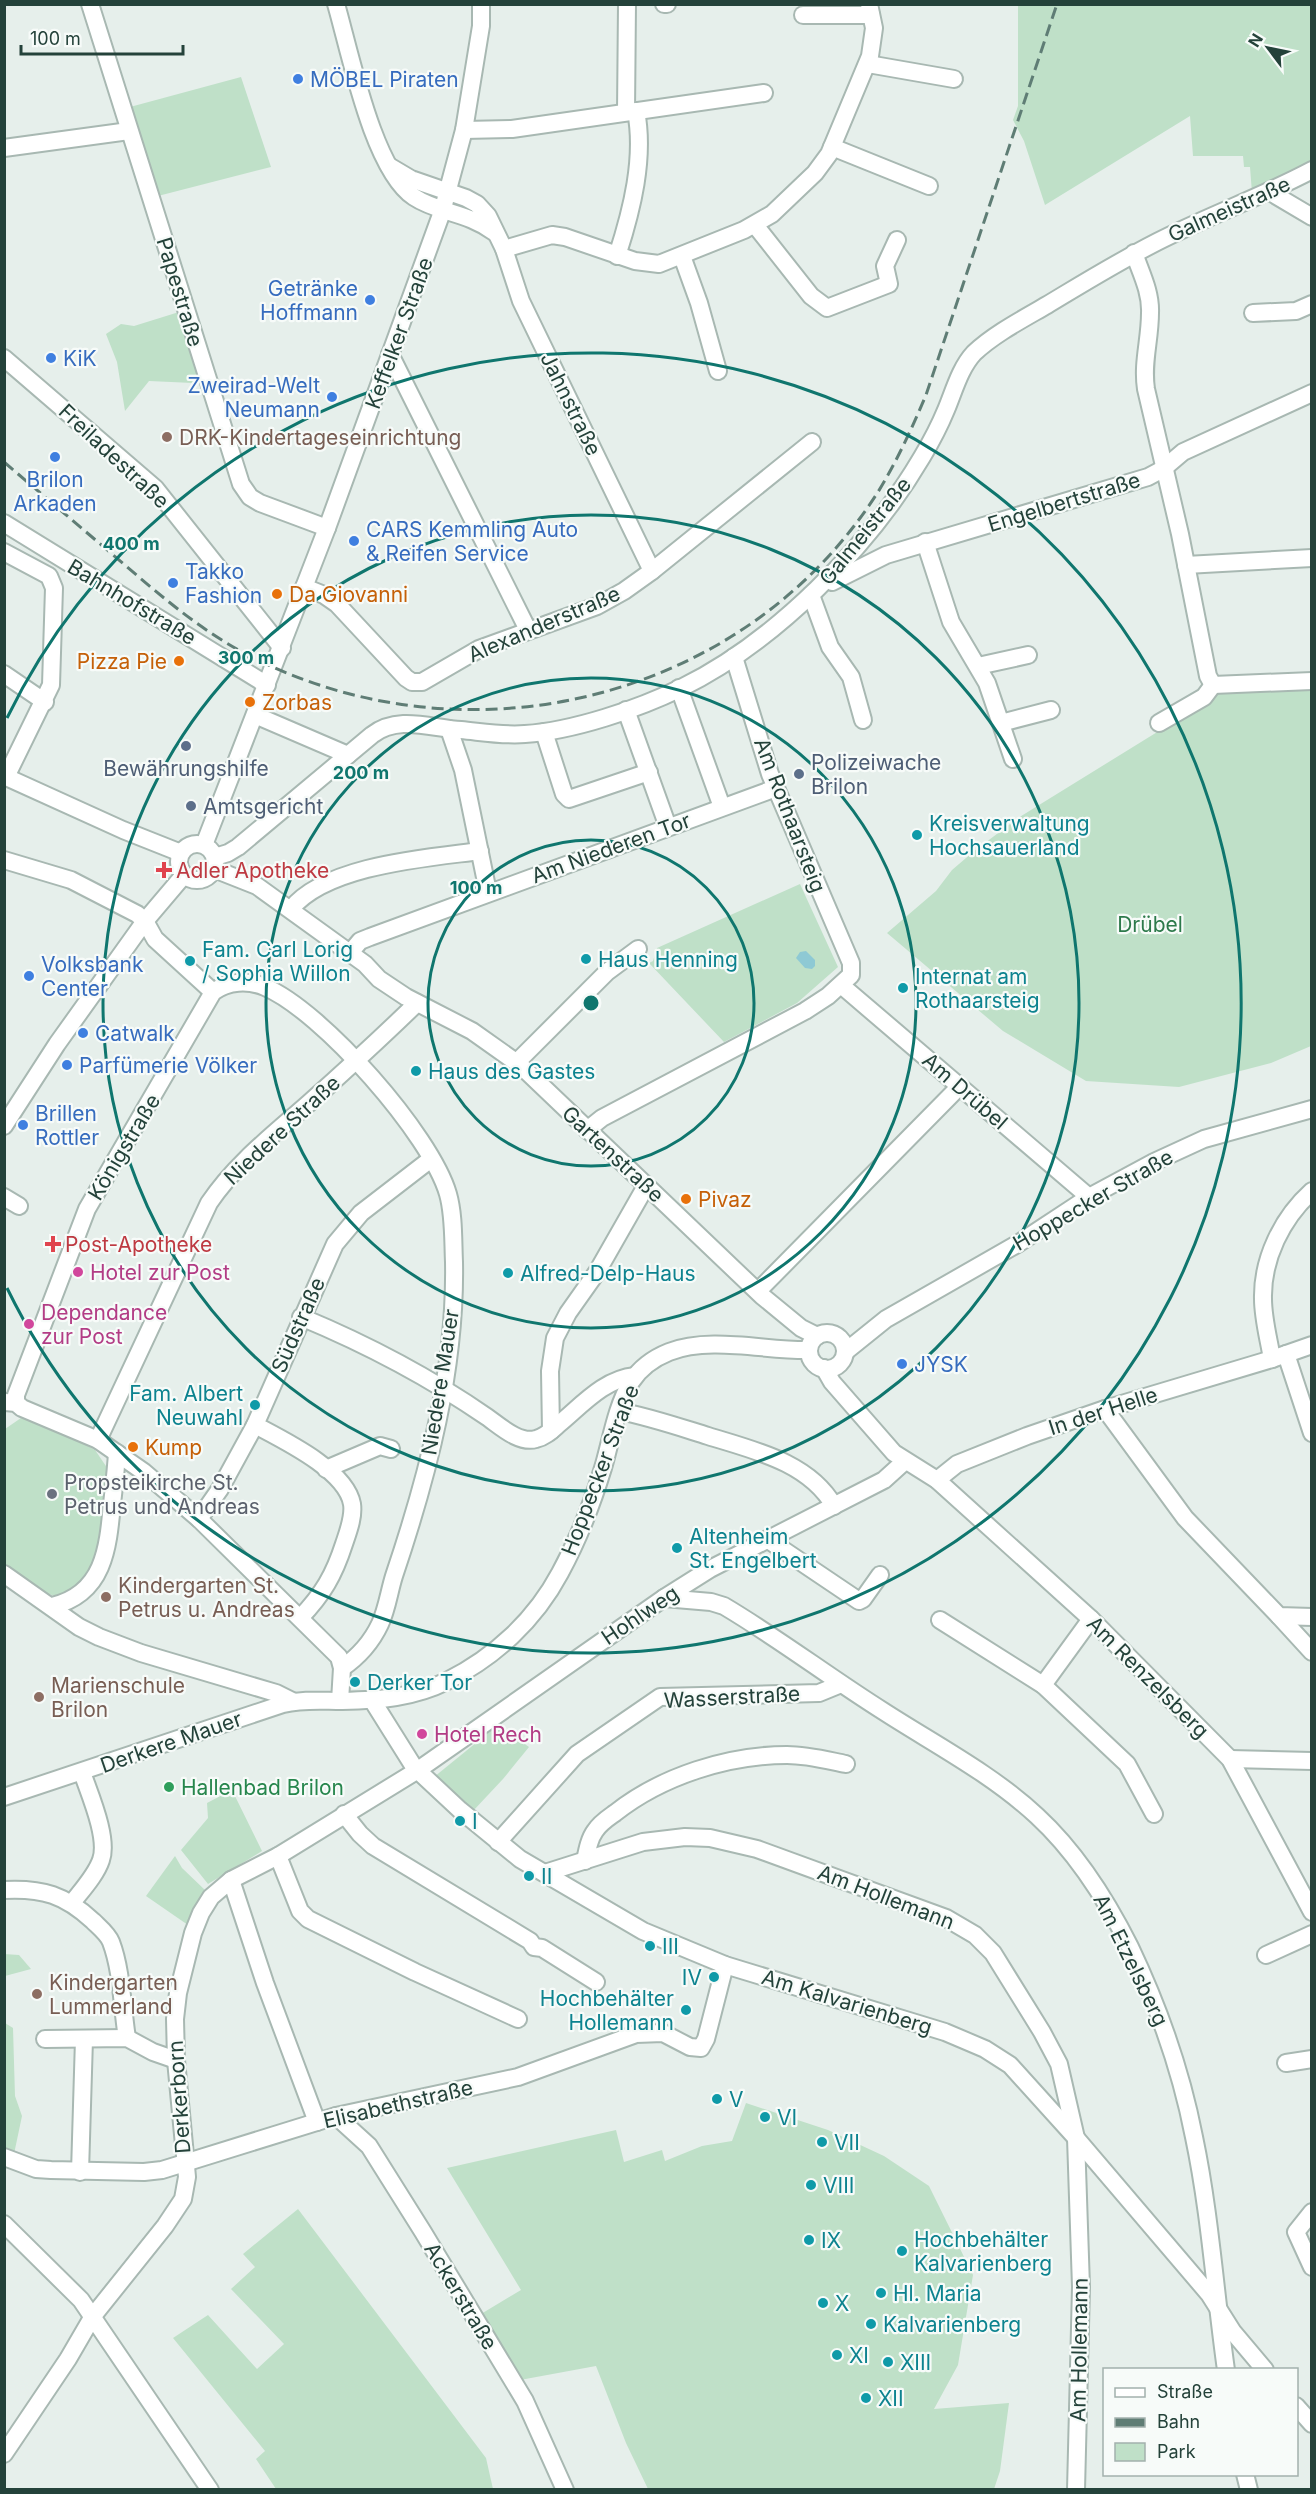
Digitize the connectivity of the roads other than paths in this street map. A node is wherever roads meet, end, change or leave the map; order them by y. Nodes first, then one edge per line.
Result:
1 (90, 4) edge
2 (336, 4) edge
3 (481, 4) edge
4 (627, 4) edge
5 (870, 10) edge
6 (803, 15) dead end
7 (868, 64) junction
8 (954, 78) dead end
9 (764, 93) dead end
10 (631, 111) junction
11 (464, 130) junction
12 (129, 131) junction
13 (832, 147) junction
14 (4, 148) edge
15 (1311, 170) edge
16 (929, 186) dead end
17 (1270, 192) junction
18 (446, 200) junction
19 (1311, 217) edge
20 (755, 225) junction
21 (897, 240) dead end
22 (501, 242) junction
23 (1134, 253) junction
24 (617, 256) junction
25 (682, 256) junction
26 (1311, 304) edge
27 (1252, 313) dead end
28 (390, 354) junction
29 (4, 357) edge
30 (718, 371) dead end
31 (1311, 393) edge
32 (812, 442) dead end
33 (1163, 469) junction
34 (4, 524) edge
35 (327, 528) junction
36 (925, 542) junction
37 (4, 552) edge
38 (1311, 558) edge
39 (1186, 565) junction
40 (652, 571) junction
41 (304, 587) junction
42 (811, 595) junction
43 (528, 630) junction
44 (282, 648) junction
45 (1029, 655) dead end
46 (734, 657) junction
47 (978, 666) junction
48 (4, 674) edge
49 (1311, 681) edge
50 (267, 685) junction
51 (1213, 685) junction
52 (679, 688) junction
53 (45, 702) junction
54 (626, 710) junction
55 (1051, 710) dead end
56 (255, 715) junction
57 (863, 720) dead end
58 (1001, 723) junction
59 (1159, 723) dead end
60 (450, 729) junction
61 (544, 732) junction
62 (348, 754) junction
63 (1012, 759) dead end
64 (649, 772) junction
65 (5, 777) edge
66 (776, 788) junction
67 (722, 807) junction
68 (668, 827) junction
69 (480, 851) junction
70 (181, 853) junction
71 (211, 857) junction
72 (4, 860) edge
73 (184, 875) junction
74 (488, 892) junction
75 (291, 909) junction
76 (145, 921) junction
77 (638, 949) dead end
78 (350, 953) junction
79 (842, 985) junction
80 (213, 992) junction
81 (417, 1004) junction
82 (357, 1061) junction
83 (517, 1062) junction
84 (959, 1087) junction
85 (1311, 1109) edge
86 (4, 1126) edge
87 (587, 1130) junction
88 (431, 1159) junction
89 (646, 1186) junction
90 (1311, 1191) edge
91 (1089, 1197) junction
92 (760, 1294) junction
93 (301, 1317) junction
94 (886, 1319) junction
95 (787, 1328) junction
96 (836, 1335) junction
97 (812, 1344) junction
98 (1311, 1345) edge
99 (774, 1349) junction
100 (1279, 1357) junction
101 (835, 1362) junction
102 (635, 1377) junction
103 (444, 1388) junction
104 (10, 1403) edge
105 (1105, 1409) junction
106 (619, 1411) junction
107 (255, 1425) junction
108 (550, 1431) junction
109 (1311, 1433) edge
110 (98, 1440) junction
111 (391, 1449) dead end
112 (117, 1453) junction
113 (905, 1461) junction
114 (326, 1468) junction
115 (937, 1480) junction
116 (834, 1506) junction
117 (199, 1519) junction
118 (767, 1539) junction
119 (4, 1574) edge
120 (880, 1575) dead end
121 (664, 1598) junction
122 (52, 1606) junction
123 (1278, 1616) junction
124 (1311, 1617) edge
125 (300, 1618) junction
126 (1091, 1619) junction
127 (940, 1620) dead end
128 (1311, 1652) edge
129 (342, 1668) junction
130 (841, 1684) junction
131 (1042, 1685) junction
132 (401, 1698) joint
133 (372, 1700) junction
134 (292, 1701) junction
135 (340, 1701) junction
136 (1230, 1759) junction
137 (1311, 1761) edge
138 (846, 1764) dead end
139 (418, 1770) junction
140 (82, 1772) junction
141 (4, 1797) edge
142 (344, 1814) junction
143 (1154, 1814) dead end
144 (498, 1842) junction
145 (278, 1856) junction
146 (585, 1861) junction
147 (546, 1873) junction
148 (231, 1880) junction
149 (4, 1890) edge
150 (72, 1904) junction
151 (1311, 1912) edge
152 (1311, 1934) edge
153 (1266, 1955) dead end
154 (725, 1965) junction
155 (596, 1982) dead end
156 (518, 2019) dead end
157 (127, 2038) junction
158 (45, 2039) dead end
159 (84, 2039) junction
160 (1311, 2059) edge
161 (176, 2060) junction
162 (1286, 2063) dead end
163 (336, 2116) junction
164 (317, 2122) junction
165 (1076, 2138) junction
166 (4, 2157) edge
167 (184, 2164) junction
168 (80, 2172) junction
169 (1311, 2212) edge
170 (4, 2224) edge
171 (1311, 2267) edge
172 (1218, 2306) junction
173 (93, 2316) junction
174 (1226, 2368) edge
175 (1263, 2368) edge
176 (1298, 2408) edge
177 (1311, 2424) edge
178 (10, 2431) edge
179 (4, 2454) edge
180 (210, 2490) edge
181 (565, 2490) edge
182 (1076, 2490) edge

1 - 12 street, Papestraße
2 - 18 street, Jahnstraße
3 - 11 street, Keffelker Straße
4 - 10 street
5 - 6 street
5 - 7 street
7 - 8 street
7 - 13 street
9 - 10 street
10 - 11 street
10 - 24 street
11 - 18 street, Keffelker Straße
12 - 14 street
12 - 35 street, Papestraße
13 - 16 street
13 - 20 street
15 - 17 street, Galmeistraße
17 - 19 street
17 - 23 street, Galmeistraße
18 - 22 street, Jahnstraße
18 - 28 street, Keffelker Straße
20 - 21 street
20 - 25 street
22 - 24 street
22 - 40 street, Jahnstraße
23 - 33 street
23 - 42 street, Galmeistraße
24 - 25 street
25 - 30 street
26 - 27 street
28 - 35 street, Keffelker Straße
28 - 43 street
29 - 44 street, Freiladestraße
31 - 33 street, Engelbertstraße
32 - 40 street, Alexanderstraße
33 - 36 street, Engelbertstraße
33 - 39 street
34 - 50 street, Bahnhofstraße
35 - 41 street, Keffelker Straße
36 - 42 street, Engelbertstraße
36 - 47 street
37 - 53 street
38 - 39 street
39 - 51 street
40 - 43 street, Alexanderstraße
41 - 43 street, Alexanderstraße
41 - 44 street, Keffelker Straße
42 - 46 street, Galmeistraße
42 - 57 street
44 - 50 street, Keffelker Straße
45 - 47 street
46 - 52 street, Galmeistraße
46 - 66 street, Am Rothaarsteig
47 - 58 street
48 - 53 street
49 - 51 street
50 - 56 street
51 - 59 street
52 - 54 street, Galmeistraße
52 - 67 street
53 - 65 street
54 - 61 street, Galmeistraße
54 - 64 street
55 - 58 street
56 - 62 street
56 - 71 street
58 - 63 street
60 - 61 street, Galmeistraße
60 - 62 street, Galmeistraße
60 - 69 street
61 - 64 street
62 - 71 street, Galmeistraße
64 - 68 street
65 - 70 street
66 - 67 street, Am Niederen Tor
66 - 79 street, Am Rothaarsteig
67 - 68 street, Am Niederen Tor
68 - 74 street, Am Niederen Tor
69 - 74 street
69 - 75 street
70 - 71 street
70 - 73 street
71 - 73 street
71 - 75 street, Gartenstraße
72 - 76 street
73 - 76 street
74 - 78 street, Am Niederen Tor
75 - 78 street, Gartenstraße
76 - 80 street
76 - 86 street
77 - 83 street
78 - 81 street, Gartenstraße
79 - 84 street, Am Drübel
79 - 87 street
80 - 82 street, Niedere Mauer
80 - 104 street, Königstraße
81 - 82 street, Niedere Straße
81 - 83 street, Gartenstraße
82 - 88 street, Niedere Mauer
82 - 110 street, Niedere Straße
83 - 87 street, Gartenstraße
84 - 91 street, Am Drübel
84 - 92 street
85 - 91 street, Hoppecker Straße
87 - 89 street, Gartenstraße
88 - 93 street, Südstraße
88 - 103 street, Niedere Mauer
89 - 92 street, Gartenstraße
89 - 108 street
90 - 100 street
91 - 94 street, Hoppecker Straße
92 - 95 street, Gartenstraße
92 - 97 street, Gartenstraße
93 - 103 street
93 - 107 street, Südstraße
94 - 96 street, Hoppecker Straße
94 - 101 street, Hoppecker Straße
95 - 97 street, Gartenstraße
95 - 99 street
96 - 97 street
96 - 101 street
97 - 99 street, Hoppecker Straße
97 - 101 street
98 - 100 street, In der Helle
99 - 102 street, Hoppecker Straße
100 - 105 street, In der Helle
100 - 109 street
101 - 113 street
102 - 106 street, Hoppecker Straße
102 - 108 street
103 - 108 street
103 - 129 street, Niedere Mauer
104 - 110 street
105 - 115 street, In der Helle
105 - 123 street
106 - 116 street
106 - 132 street, Hoppecker Straße
107 - 114 street
107 - 117 street, Südstraße
110 - 112 street
111 - 114 street
112 - 117 street
112 - 122 street
113 - 115 street
113 - 116 street, Hohlweg
114 - 125 street
115 - 126 street, Am Renzelsberg
116 - 118 street, Hohlweg
117 - 125 street
118 - 120 street
118 - 121 street, Hohlweg
119 - 122 street
121 - 130 street, Am Etzelsberg
121 - 139 street, Hohlweg
122 - 134 street
123 - 124 street
123 - 128 street
125 - 129 street
126 - 131 street
126 - 136 street, Am Renzelsberg
127 - 131 street
129 - 135 street
130 - 144 street, Wasserstraße
130 - 172 street, Am Etzelsberg
131 - 143 street
132 - 133 street, Derkere Mauer
133 - 135 street, Derkere Mauer
133 - 139 street, Am Kalvarienberg
134 - 135 street, Derkere Mauer
134 - 140 street, Derkere Mauer
136 - 137 street
136 - 151 street, Am Renzelsberg
138 - 146 street
139 - 142 street, Derkerborn
139 - 144 street, Am Kalvarienberg
140 - 141 street, Derkere Mauer
140 - 150 street
142 - 145 street, Derkerborn
142 - 155 street
144 - 147 street, Am Kalvarienberg
145 - 148 street, Derkerborn
145 - 156 street
146 - 147 street, Am Hollemann
146 - 165 street, Am Hollemann
147 - 154 street, Am Kalvarienberg
148 - 161 street, Derkerborn
148 - 164 street
149 - 150 street
150 - 157 street
152 - 153 street
154 - 163 street, Elisabethstraße
154 - 165 street, Am Kalvarienberg
157 - 159 street
157 - 161 street
158 - 159 street
159 - 168 street
160 - 162 street
161 - 167 street, Derkerborn
163 - 164 street, Elisabethstraße
163 - 181 street, Ackerstraße
164 - 167 street, Elisabethstraße
165 - 172 street, Am Kalvarienberg
165 - 182 street, Am Hollemann
166 - 168 street, Elisabethstraße
167 - 168 street, Elisabethstraße
167 - 173 street, Derkerborn
169 - 171 street
170 - 173 street
172 - 174 street, Am Etzelsberg
172 - 175 street
173 - 178 street, Derkerborn
173 - 180 street
176 - 177 street
178 - 179 street, Derkerborn

